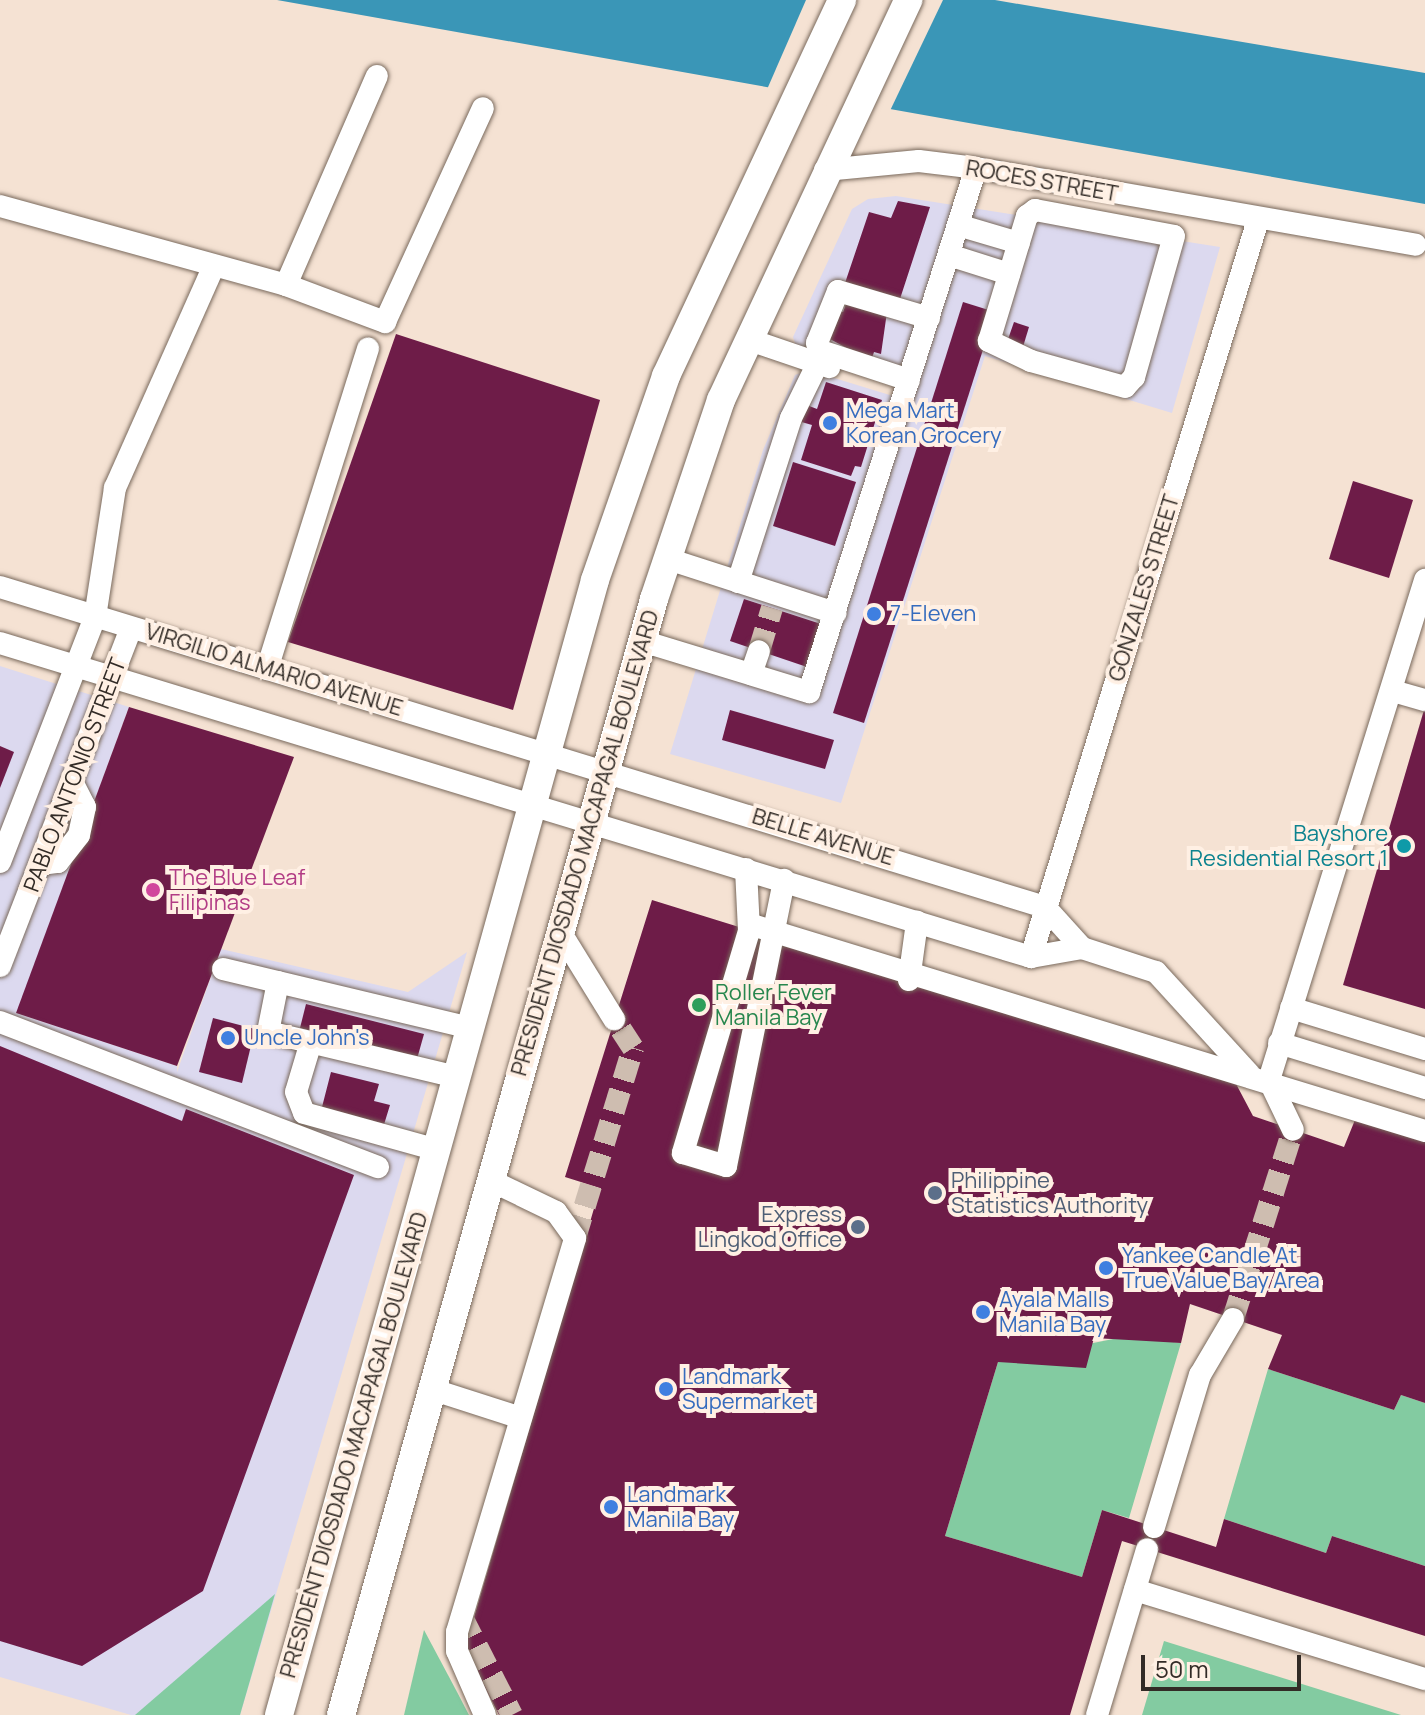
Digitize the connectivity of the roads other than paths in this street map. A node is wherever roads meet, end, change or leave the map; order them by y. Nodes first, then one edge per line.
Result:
1 (842, 0) edge
2 (908, 0) edge
3 (377, 76) dead end
4 (483, 108) dead end
5 (976, 168) junction
6 (825, 170) junction
7 (0, 206) edge
8 (1258, 220) junction
9 (968, 228) dead end
10 (1019, 243) junction
11 (1415, 245) dead end
12 (947, 261) junction
13 (213, 268) junction
14 (1007, 280) junction
15 (286, 285) junction
16 (929, 318) junction
17 (747, 339) junction
18 (368, 349) dead end
19 (818, 363) junction
20 (907, 386) junction
21 (668, 559) junction
22 (738, 582) junction
23 (0, 587) edge
24 (1423, 594) edge
25 (835, 613) junction
26 (95, 617) junction
27 (131, 628) junction
28 (642, 641) junction
29 (5, 646) edge
30 (759, 651) tunnel mouth
31 (77, 666) junction
32 (267, 669) junction
33 (751, 674) junction
34 (112, 676) junction
35 (1393, 691) junction
36 (1425, 700) edge
37 (548, 752) junction
38 (604, 768) junction
39 (533, 803) junction
40 (590, 820) junction
41 (0, 862) edge
42 (746, 869) junction
43 (784, 880) junction
44 (1045, 907) junction
45 (917, 922) junction
46 (760, 927) junction
47 (559, 930) junction
48 (1082, 948) junction
49 (1031, 957) junction
50 (0, 966) edge
51 (223, 969) dead end
52 (910, 976) junction
53 (278, 982) junction
54 (1291, 1008) junction
55 (614, 1019) tunnel mouth
56 (0, 1022) edge
57 (471, 1028) junction
58 (311, 1042) junction
59 (1279, 1043) junction
60 (1425, 1049) edge
61 (457, 1077) junction
62 (1259, 1077) junction
63 (1425, 1088) edge
64 (1293, 1130) dead end
65 (1425, 1131) edge
66 (437, 1150) junction
67 (378, 1167) dead end
68 (492, 1181) junction
69 (1233, 1319) tunnel mouth
70 (434, 1390) junction
71 (521, 1418) junction
72 (1154, 1527) dead end
73 (1147, 1549) dead end
74 (1135, 1590) junction
75 (1425, 1679) edge
76 (279, 1715) edge
77 (341, 1715) edge
78 (485, 1715) edge
79 (1097, 1715) edge

1 - 37 main road, PRESIDENT DIOSDADO MACAPAGAL BOULEVARD
2 - 6 main road, PRESIDENT DIOSDADO MACAPAGAL BOULEVARD
3 - 15 street
4 - 15 street
5 - 6 street, ROCES STREET
5 - 8 street, ROCES STREET
5 - 12 street
6 - 17 main road, PRESIDENT DIOSDADO MACAPAGAL BOULEVARD
7 - 13 street
8 - 11 street, ROCES STREET
8 - 44 street, GONZALES STREET
9 - 10 street
10 - 14 street
10 - 14 street
12 - 14 street
12 - 16 street
13 - 15 street
13 - 26 street, PABLO ANTONIO STREET
16 - 20 street
16 - 20 street
17 - 19 street
17 - 21 main road, PRESIDENT DIOSDADO MACAPAGAL BOULEVARD
18 - 32 street
19 - 20 street
19 - 22 street
20 - 25 street
21 - 22 street
21 - 28 main road, PRESIDENT DIOSDADO MACAPAGAL BOULEVARD
22 - 25 street
23 - 26 street, VIRGILIO ALMARIO AVENUE
24 - 35 street
25 - 33 street
26 - 27 street, VIRGILIO ALMARIO AVENUE
26 - 31 street, PABLO ANTONIO STREET
27 - 32 street, VIRGILIO ALMARIO AVENUE
27 - 34 street, PABLO ANTONIO STREET
28 - 33 street
28 - 38 main road, PRESIDENT DIOSDADO MACAPAGAL BOULEVARD
29 - 31 street
30 - 33 street
31 - 34 street
31 - 41 street, PABLO ANTONIO STREET
32 - 37 street, VIRGILIO ALMARIO AVENUE
34 - 39 street
34 - 50 street, PABLO ANTONIO STREET
35 - 36 street
35 - 54 street
37 - 38 street, BELLE AVENUE
37 - 39 main road, PRESIDENT DIOSDADO MACAPAGAL BOULEVARD
38 - 40 main road, PRESIDENT DIOSDADO MACAPAGAL BOULEVARD
38 - 44 street, BELLE AVENUE
39 - 40 street
39 - 57 main road, PRESIDENT DIOSDADO MACAPAGAL BOULEVARD
40 - 42 street
40 - 47 main road, PRESIDENT DIOSDADO MACAPAGAL BOULEVARD
42 - 43 street
42 - 46 street
43 - 45 street
43 - 46 street
44 - 48 street
44 - 49 street, GONZALES STREET
45 - 49 street
45 - 52 street
46 - 46 street
46 - 52 street
47 - 55 street
47 - 68 main road, PRESIDENT DIOSDADO MACAPAGAL BOULEVARD
48 - 49 street
48 - 62 street
51 - 53 street
52 - 62 street
53 - 57 street
53 - 58 street
54 - 59 street
54 - 60 street
56 - 67 street
57 - 61 main road, PRESIDENT DIOSDADO MACAPAGAL BOULEVARD
58 - 61 street
58 - 66 street
59 - 62 street
59 - 63 street
61 - 66 main road, PRESIDENT DIOSDADO MACAPAGAL BOULEVARD
62 - 64 street
62 - 65 street
66 - 76 main road, PRESIDENT DIOSDADO MACAPAGAL BOULEVARD
68 - 70 main road, PRESIDENT DIOSDADO MACAPAGAL BOULEVARD
68 - 71 street
69 - 72 street
70 - 71 street
70 - 77 main road, PRESIDENT DIOSDADO MACAPAGAL BOULEVARD
71 - 78 street
73 - 74 street
74 - 75 street
74 - 79 street

